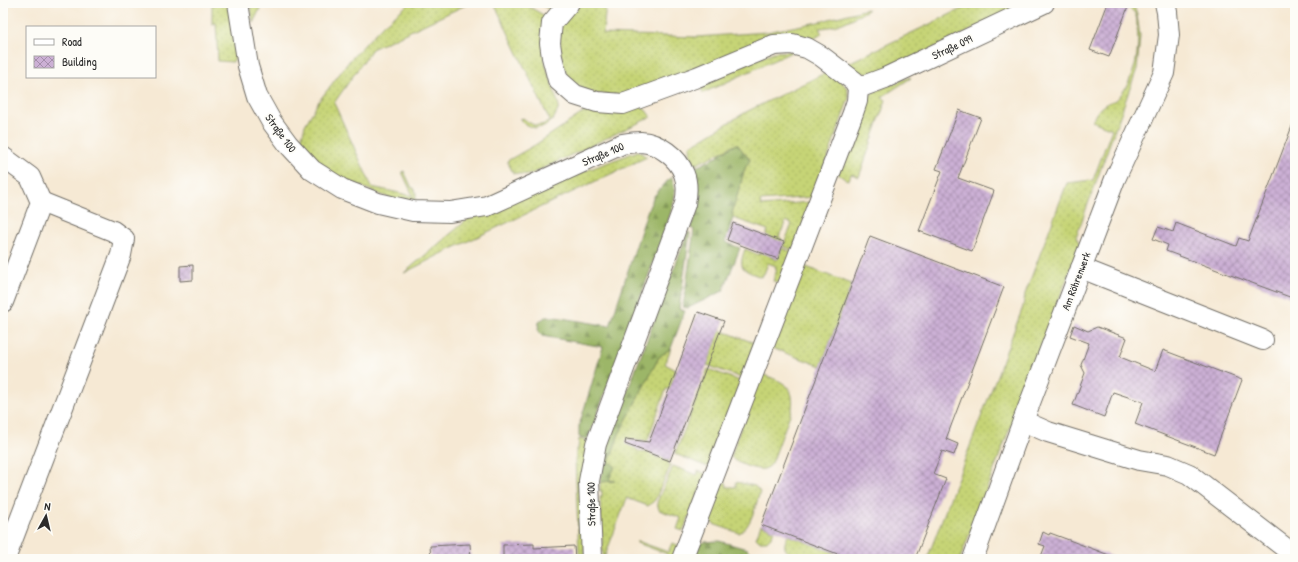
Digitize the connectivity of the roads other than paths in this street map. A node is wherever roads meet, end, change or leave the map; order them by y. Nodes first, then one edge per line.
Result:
1 (238, 3) edge
2 (569, 3) edge
3 (1044, 3) edge
4 (1164, 3) edge
5 (858, 88) junction
6 (3, 157) edge
7 (41, 202) junction
8 (1081, 268) junction
9 (3, 302) edge
10 (1263, 340) dead end
11 (1023, 421) junction
12 (978, 557) edge
13 (1295, 558) edge
14 (5, 559) edge
15 (592, 559) edge
16 (682, 559) edge

1 - 15 street, Straße 100
2 - 5 street
3 - 5 street, Straße 099
4 - 8 street, Am Röhrenwerk
5 - 16 street
6 - 7 street
7 - 9 street
7 - 14 street
8 - 10 street
8 - 11 street, Am Röhrenwerk
11 - 12 street, Am Röhrenwerk
11 - 13 street

